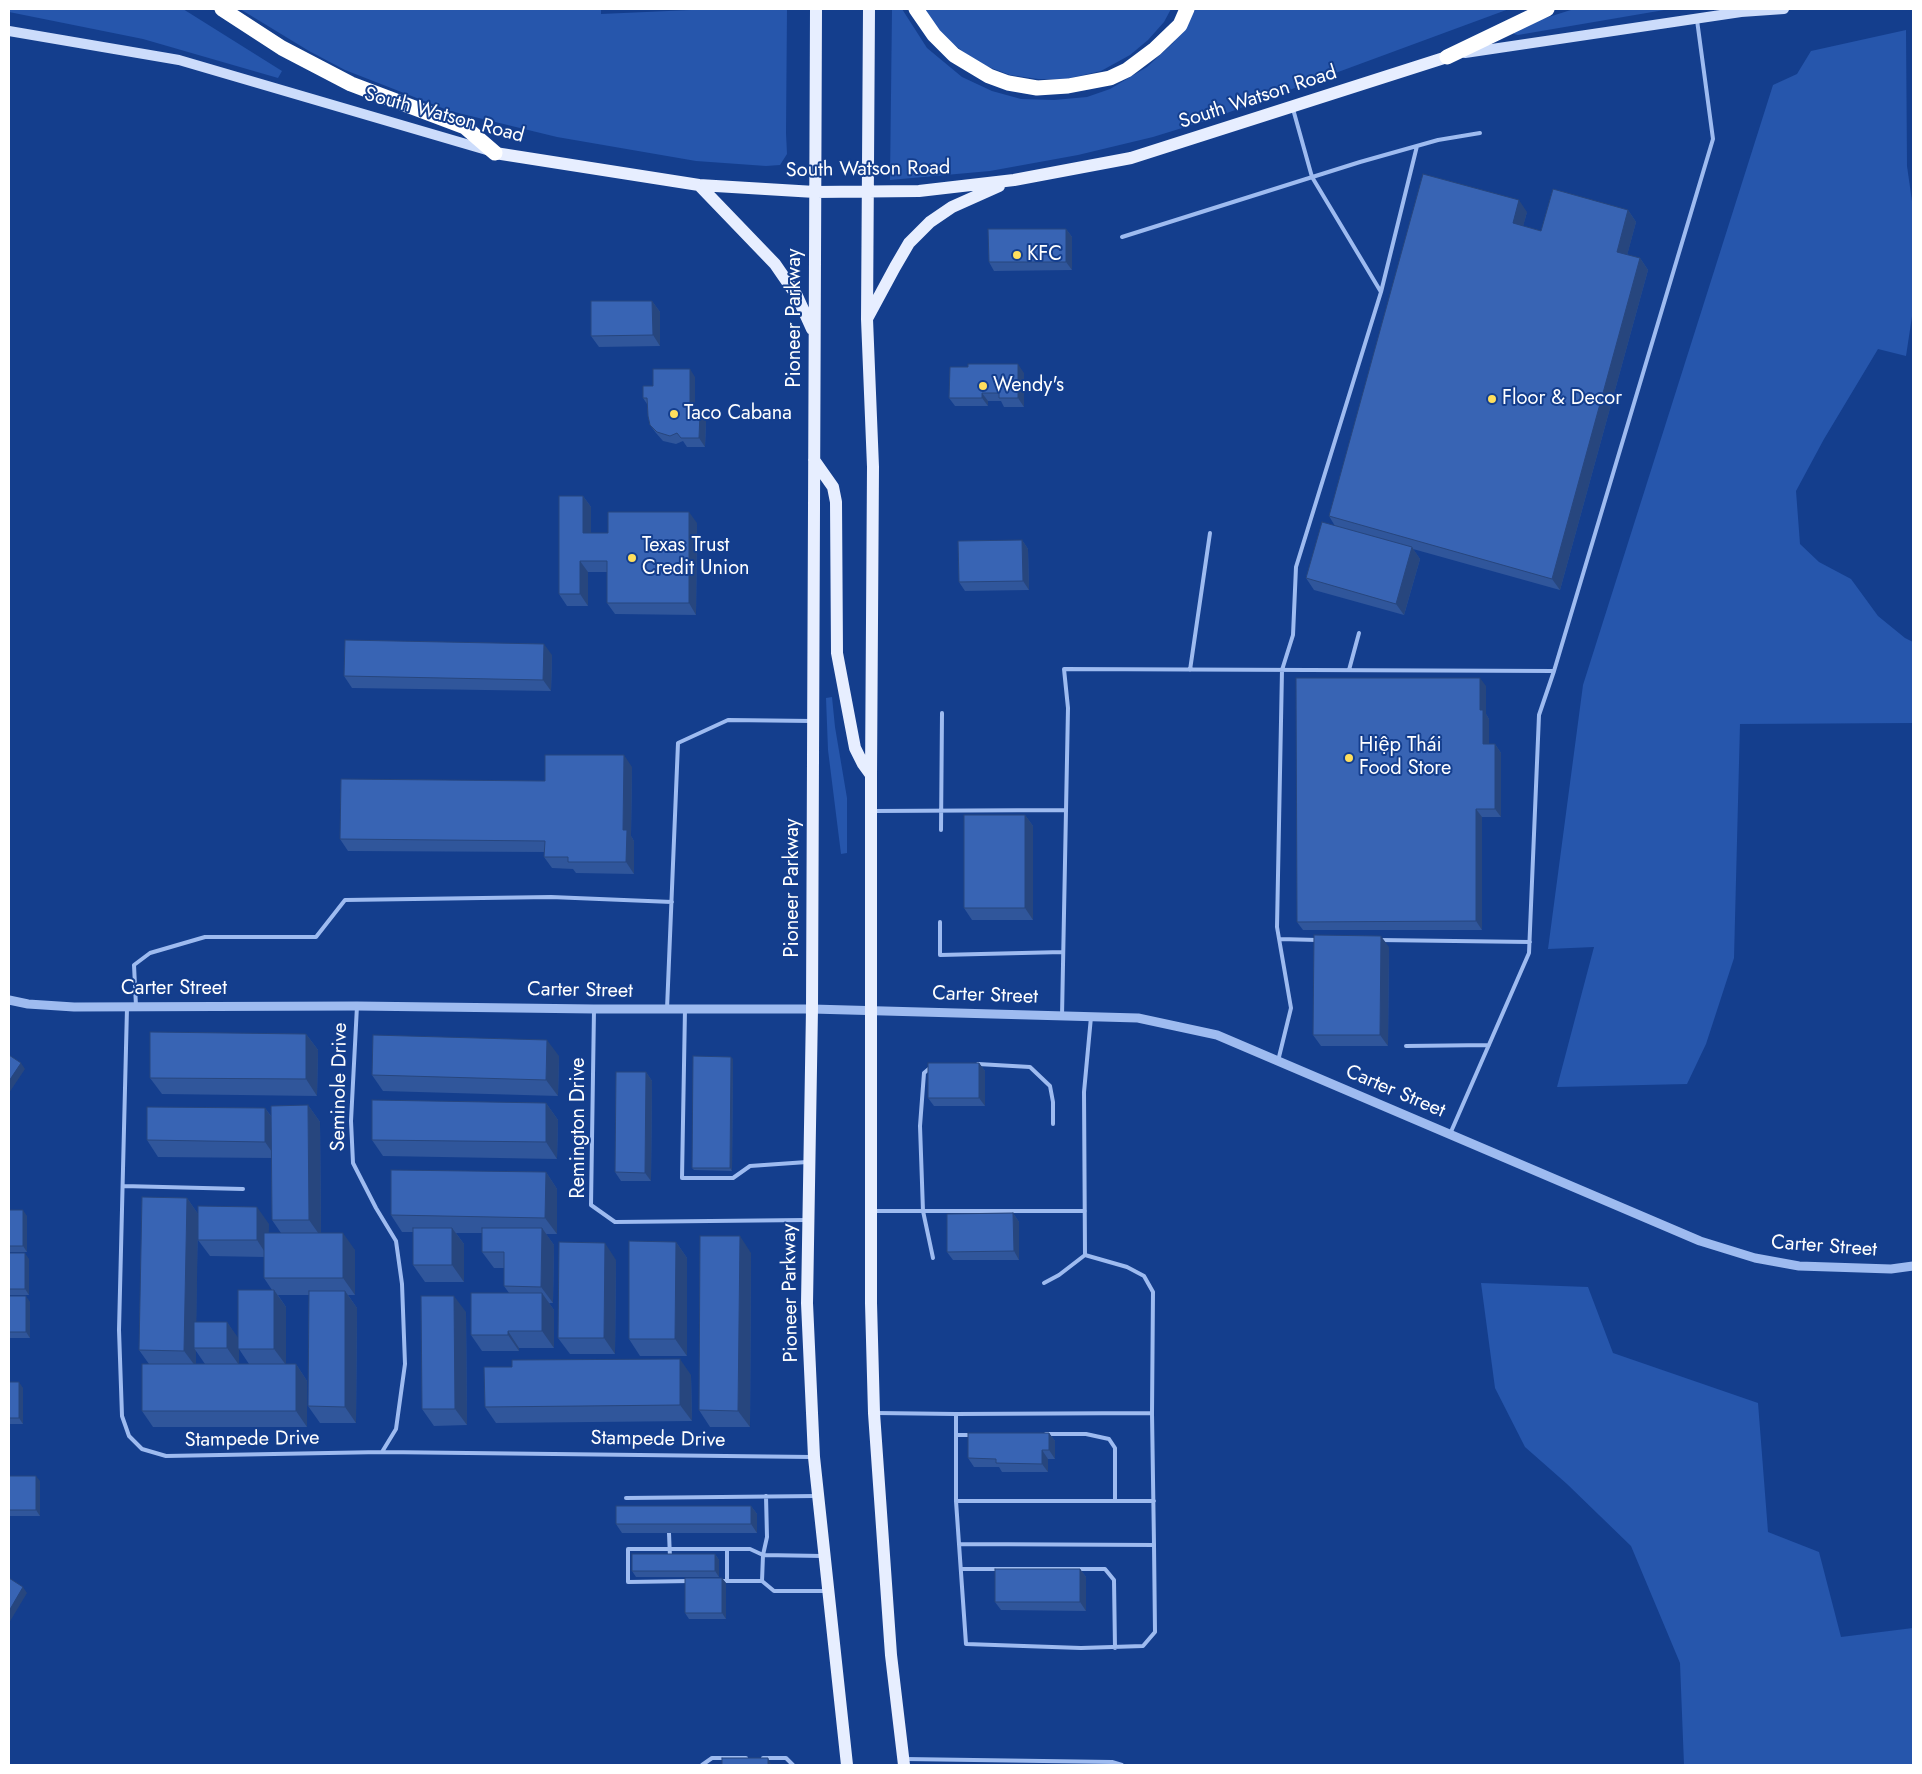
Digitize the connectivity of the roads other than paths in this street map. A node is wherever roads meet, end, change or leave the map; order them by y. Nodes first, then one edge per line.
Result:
1 (222, 9) edge
2 (816, 9) edge
3 (869, 9) edge
4 (916, 9) edge
5 (1187, 9) edge
6 (1547, 9) edge
7 (1784, 9) edge
8 (1697, 19) junction
9 (9, 30) edge
10 (1447, 57) junction
11 (1292, 106) junction
12 (1480, 133) dead end
13 (1417, 146) junction
14 (495, 153) junction
15 (1312, 177) junction
16 (1014, 180) junction
17 (699, 185) junction
18 (815, 192) junction
19 (868, 192) junction
20 (1122, 237) dead end
21 (1381, 292) junction
22 (867, 319) junction
23 (814, 332) junction
24 (814, 460) junction
25 (1210, 533) dead end
26 (1358, 633) dead end
27 (1190, 670) junction
28 (1282, 670) junction
29 (1348, 670) junction
30 (1554, 671) junction
31 (942, 713) dead end
32 (812, 721) junction
33 (871, 775) junction
34 (1066, 810) junction
35 (871, 811) junction
36 (941, 811) junction
37 (941, 830) dead end
38 (672, 902) junction
39 (940, 922) dead end
40 (1280, 939) junction
41 (1320, 940) edge
42 (1370, 940) edge
43 (1530, 942) junction
44 (1063, 952) junction
45 (9, 1000) edge
46 (132, 1006) junction
47 (357, 1006) junction
48 (594, 1009) junction
49 (667, 1009) junction
50 (685, 1009) junction
51 (812, 1009) junction
52 (871, 1011) junction
53 (1062, 1016) junction
54 (1091, 1017) junction
55 (1489, 1045) junction
56 (1406, 1046) dead end
57 (1278, 1061) junction
58 (969, 1064) edge
59 (938, 1066) edge
60 (1053, 1124) dead end
61 (1450, 1134) junction
62 (809, 1162) junction
63 (122, 1186) junction
64 (243, 1189) dead end
65 (871, 1211) junction
66 (924, 1211) junction
67 (1085, 1211) junction
68 (808, 1220) junction
69 (1085, 1255) junction
70 (933, 1258) dead end
71 (1913, 1266) edge
72 (1044, 1283) dead end
73 (874, 1413) junction
74 (1152, 1413) junction
75 (956, 1414) junction
76 (1037, 1434) edge
77 (956, 1435) junction
78 (973, 1435) edge
79 (382, 1452) junction
80 (814, 1457) junction
81 (766, 1496) junction
82 (818, 1496) junction
83 (626, 1498) dead end
84 (669, 1498) junction
85 (956, 1501) junction
86 (1115, 1502) junction
87 (1154, 1502) junction
88 (669, 1506) edge
89 (669, 1533) edge
90 (960, 1544) junction
91 (1154, 1545) junction
92 (670, 1549) junction
93 (727, 1549) junction
94 (763, 1555) junction
95 (824, 1556) junction
96 (670, 1560) edge
97 (962, 1569) junction
98 (698, 1581) edge
99 (717, 1581) edge
100 (727, 1581) junction
101 (762, 1581) junction
102 (828, 1591) junction
103 (1115, 1648) junction
104 (749, 1758) edge
105 (758, 1758) edge
106 (903, 1762) edge
107 (987, 1763) edge
108 (702, 1765) edge
109 (793, 1765) edge
110 (847, 1765) edge
111 (1122, 1765) edge

1 - 14 highway
2 - 18 main road, Pioneer Parkway
3 - 19 main road
4 - 5 highway
6 - 10 highway
7 - 8 main road, South Watson Road
8 - 10 main road, South Watson Road
8 - 30 lane
9 - 14 main road, South Watson Road
10 - 11 main road, South Watson Road
11 - 15 lane
11 - 16 main road, South Watson Road
12 - 13 lane
13 - 15 lane
13 - 21 lane
14 - 17 main road, South Watson Road
15 - 20 lane
15 - 21 lane
16 - 19 main road, South Watson Road
16 - 22 main road
17 - 18 main road, South Watson Road
17 - 23 main road
18 - 19 main road, South Watson Road
18 - 23 main road, Pioneer Parkway
19 - 22 main road
21 - 28 lane
22 - 33 main road
23 - 24 main road, Pioneer Parkway
24 - 32 main road, Pioneer Parkway
24 - 33 main road
25 - 27 lane
26 - 29 lane
27 - 28 lane
27 - 34 lane
28 - 29 lane
28 - 40 lane
29 - 30 lane
30 - 43 lane
31 - 36 lane
32 - 38 lane
32 - 51 main road, Pioneer Parkway
33 - 35 main road
34 - 36 lane
34 - 44 lane
35 - 36 lane
35 - 52 main road
36 - 37 lane
38 - 46 lane, Stampede Drive
38 - 49 lane
39 - 44 lane
40 - 41 lane
40 - 57 lane
42 - 43 lane
43 - 55 lane
44 - 53 lane
45 - 46 street, Carter Street
46 - 47 street, Carter Street
46 - 63 lane, Stampede Drive
47 - 48 street, Carter Street
47 - 79 lane, Seminole Drive
48 - 49 street, Carter Street
48 - 68 lane, Remington Drive
49 - 50 street, Carter Street
50 - 51 street, Carter Street
50 - 62 lane
51 - 52 street, Carter Street
51 - 62 main road, Pioneer Parkway
52 - 53 street, Carter Street
52 - 65 main road
53 - 54 street, Carter Street
54 - 57 street, Carter Street
54 - 67 lane
55 - 56 lane
55 - 61 lane
57 - 61 street, Carter Street
58 - 60 lane
59 - 66 lane
61 - 71 street, Carter Street
62 - 68 main road, Pioneer Parkway
63 - 64 lane
63 - 79 lane, Stampede Drive
65 - 66 lane
65 - 73 main road
66 - 67 lane
66 - 70 lane
67 - 69 lane
68 - 80 main road, Pioneer Parkway
69 - 72 lane
69 - 74 lane
73 - 75 lane
73 - 106 main road
74 - 75 lane
74 - 87 lane
75 - 77 lane
76 - 86 lane
77 - 78 lane
77 - 85 lane
79 - 80 lane, Stampede Drive
80 - 82 main road, Pioneer Parkway
81 - 82 lane
81 - 84 lane
81 - 94 lane
82 - 95 main road, Pioneer Parkway
83 - 84 lane
84 - 88 lane
85 - 86 lane
85 - 90 lane
86 - 87 lane
87 - 91 lane
89 - 92 lane
90 - 91 lane
90 - 97 lane
91 - 103 lane
92 - 93 lane
92 - 96 lane
92 - 98 lane
93 - 94 lane
93 - 100 lane
94 - 95 lane
94 - 101 lane
95 - 102 main road, Pioneer Parkway
97 - 103 lane
97 - 103 lane
99 - 100 lane
100 - 101 lane
101 - 102 lane
102 - 110 main road, Pioneer Parkway
104 - 108 lane
105 - 109 lane
106 - 107 lane
107 - 111 lane

